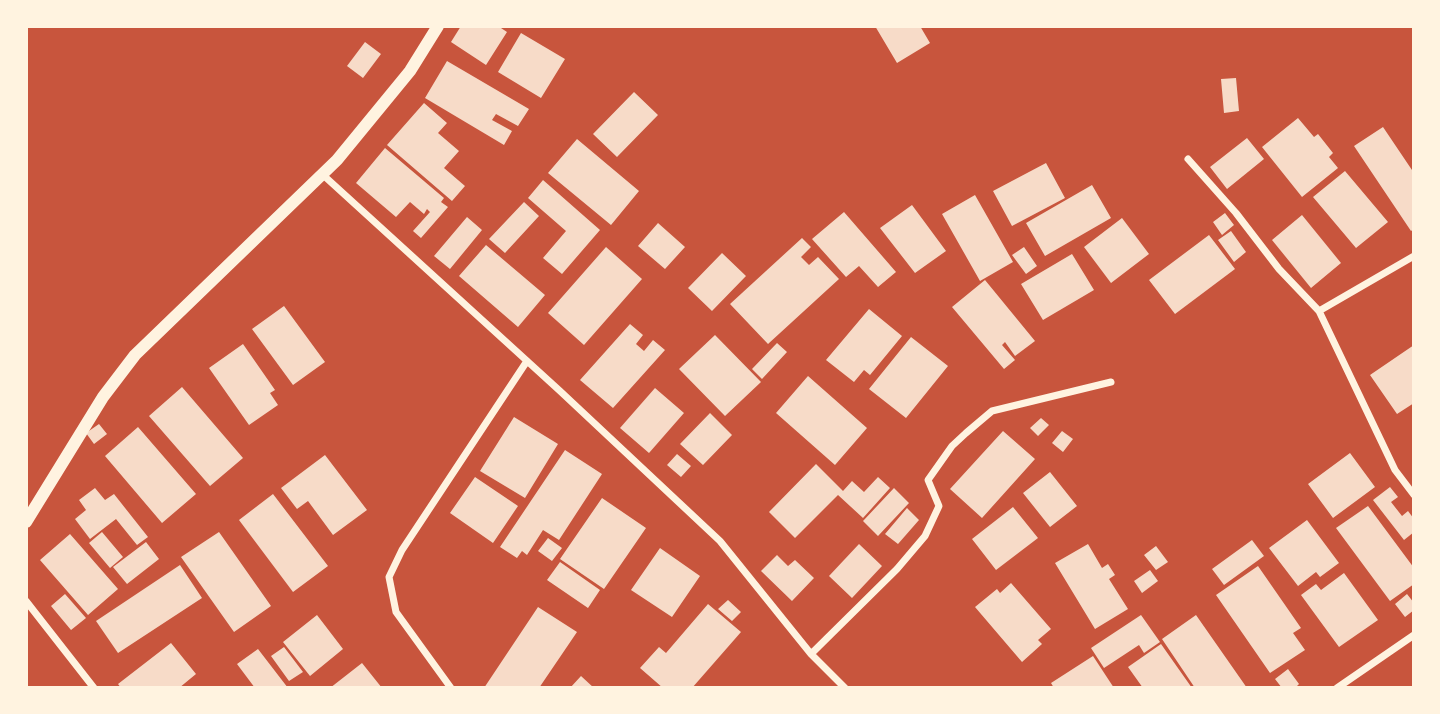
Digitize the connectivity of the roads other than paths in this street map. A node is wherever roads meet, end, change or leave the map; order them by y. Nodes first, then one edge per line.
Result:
1 (438, 26) edge
2 (1188, 159) dead end
3 (323, 174) junction
4 (1414, 256) edge
5 (1319, 311) junction
6 (527, 361) junction
7 (1111, 382) dead end
8 (1414, 495) edge
9 (26, 522) edge
10 (26, 601) edge
11 (1414, 635) edge
12 (811, 654) junction
13 (94, 688) edge
14 (451, 688) edge
15 (845, 688) edge
16 (1337, 688) edge

1 - 3 street
2 - 5 street
3 - 6 street
3 - 9 street
4 - 5 street
5 - 8 street
6 - 12 street
6 - 14 street
7 - 12 street
10 - 13 street
11 - 16 street
12 - 15 street

